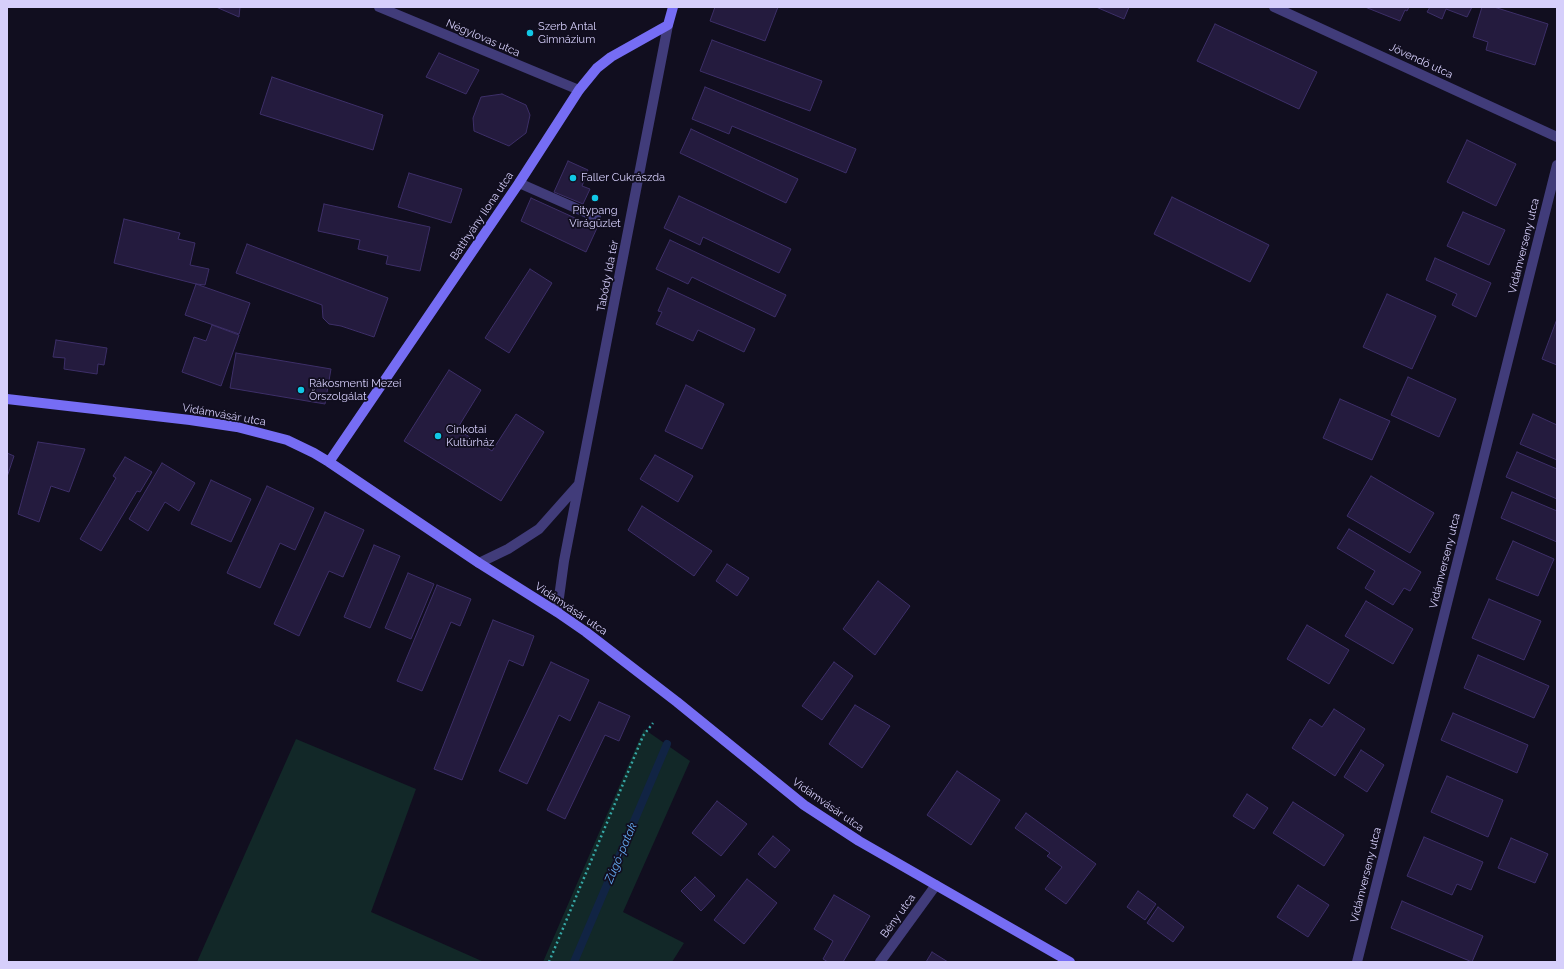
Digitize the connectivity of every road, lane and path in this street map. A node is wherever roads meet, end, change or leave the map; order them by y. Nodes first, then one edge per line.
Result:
1 (379, 7) edge
2 (672, 7) edge
3 (1274, 7) edge
4 (668, 25) junction
5 (579, 90) junction
6 (1557, 137) edge
7 (1557, 165) edge
8 (519, 183) junction
9 (596, 217) dead end
10 (7, 399) edge
11 (329, 462) junction
12 (580, 484) junction
13 (479, 564) junction
14 (557, 612) junction
15 (653, 723) dead end
16 (936, 885) junction
17 (549, 962) edge
18 (880, 962) edge
19 (1070, 962) edge
20 (1357, 962) edge

1 - 5 street, Négylovas utca
2 - 4 main road
3 - 6 street, Jövendő utca
4 - 5 main road, Batthyány Ilona utca
4 - 12 street, Tabódy Ida tér
5 - 8 main road, Batthyány Ilona utca
7 - 20 street, Vidámverseny utca
8 - 9 street
8 - 11 main road, Batthyány Ilona utca
10 - 11 main road, Vidámvásár utca
11 - 13 main road, Vidámvásár utca
12 - 13 street
12 - 14 street, Tabódy Ida tér
13 - 14 main road, Vidámvásár utca
14 - 16 main road, Vidámvásár utca
15 - 17 path
16 - 18 street, Bény utca
16 - 19 main road, Vidámvásár utca

